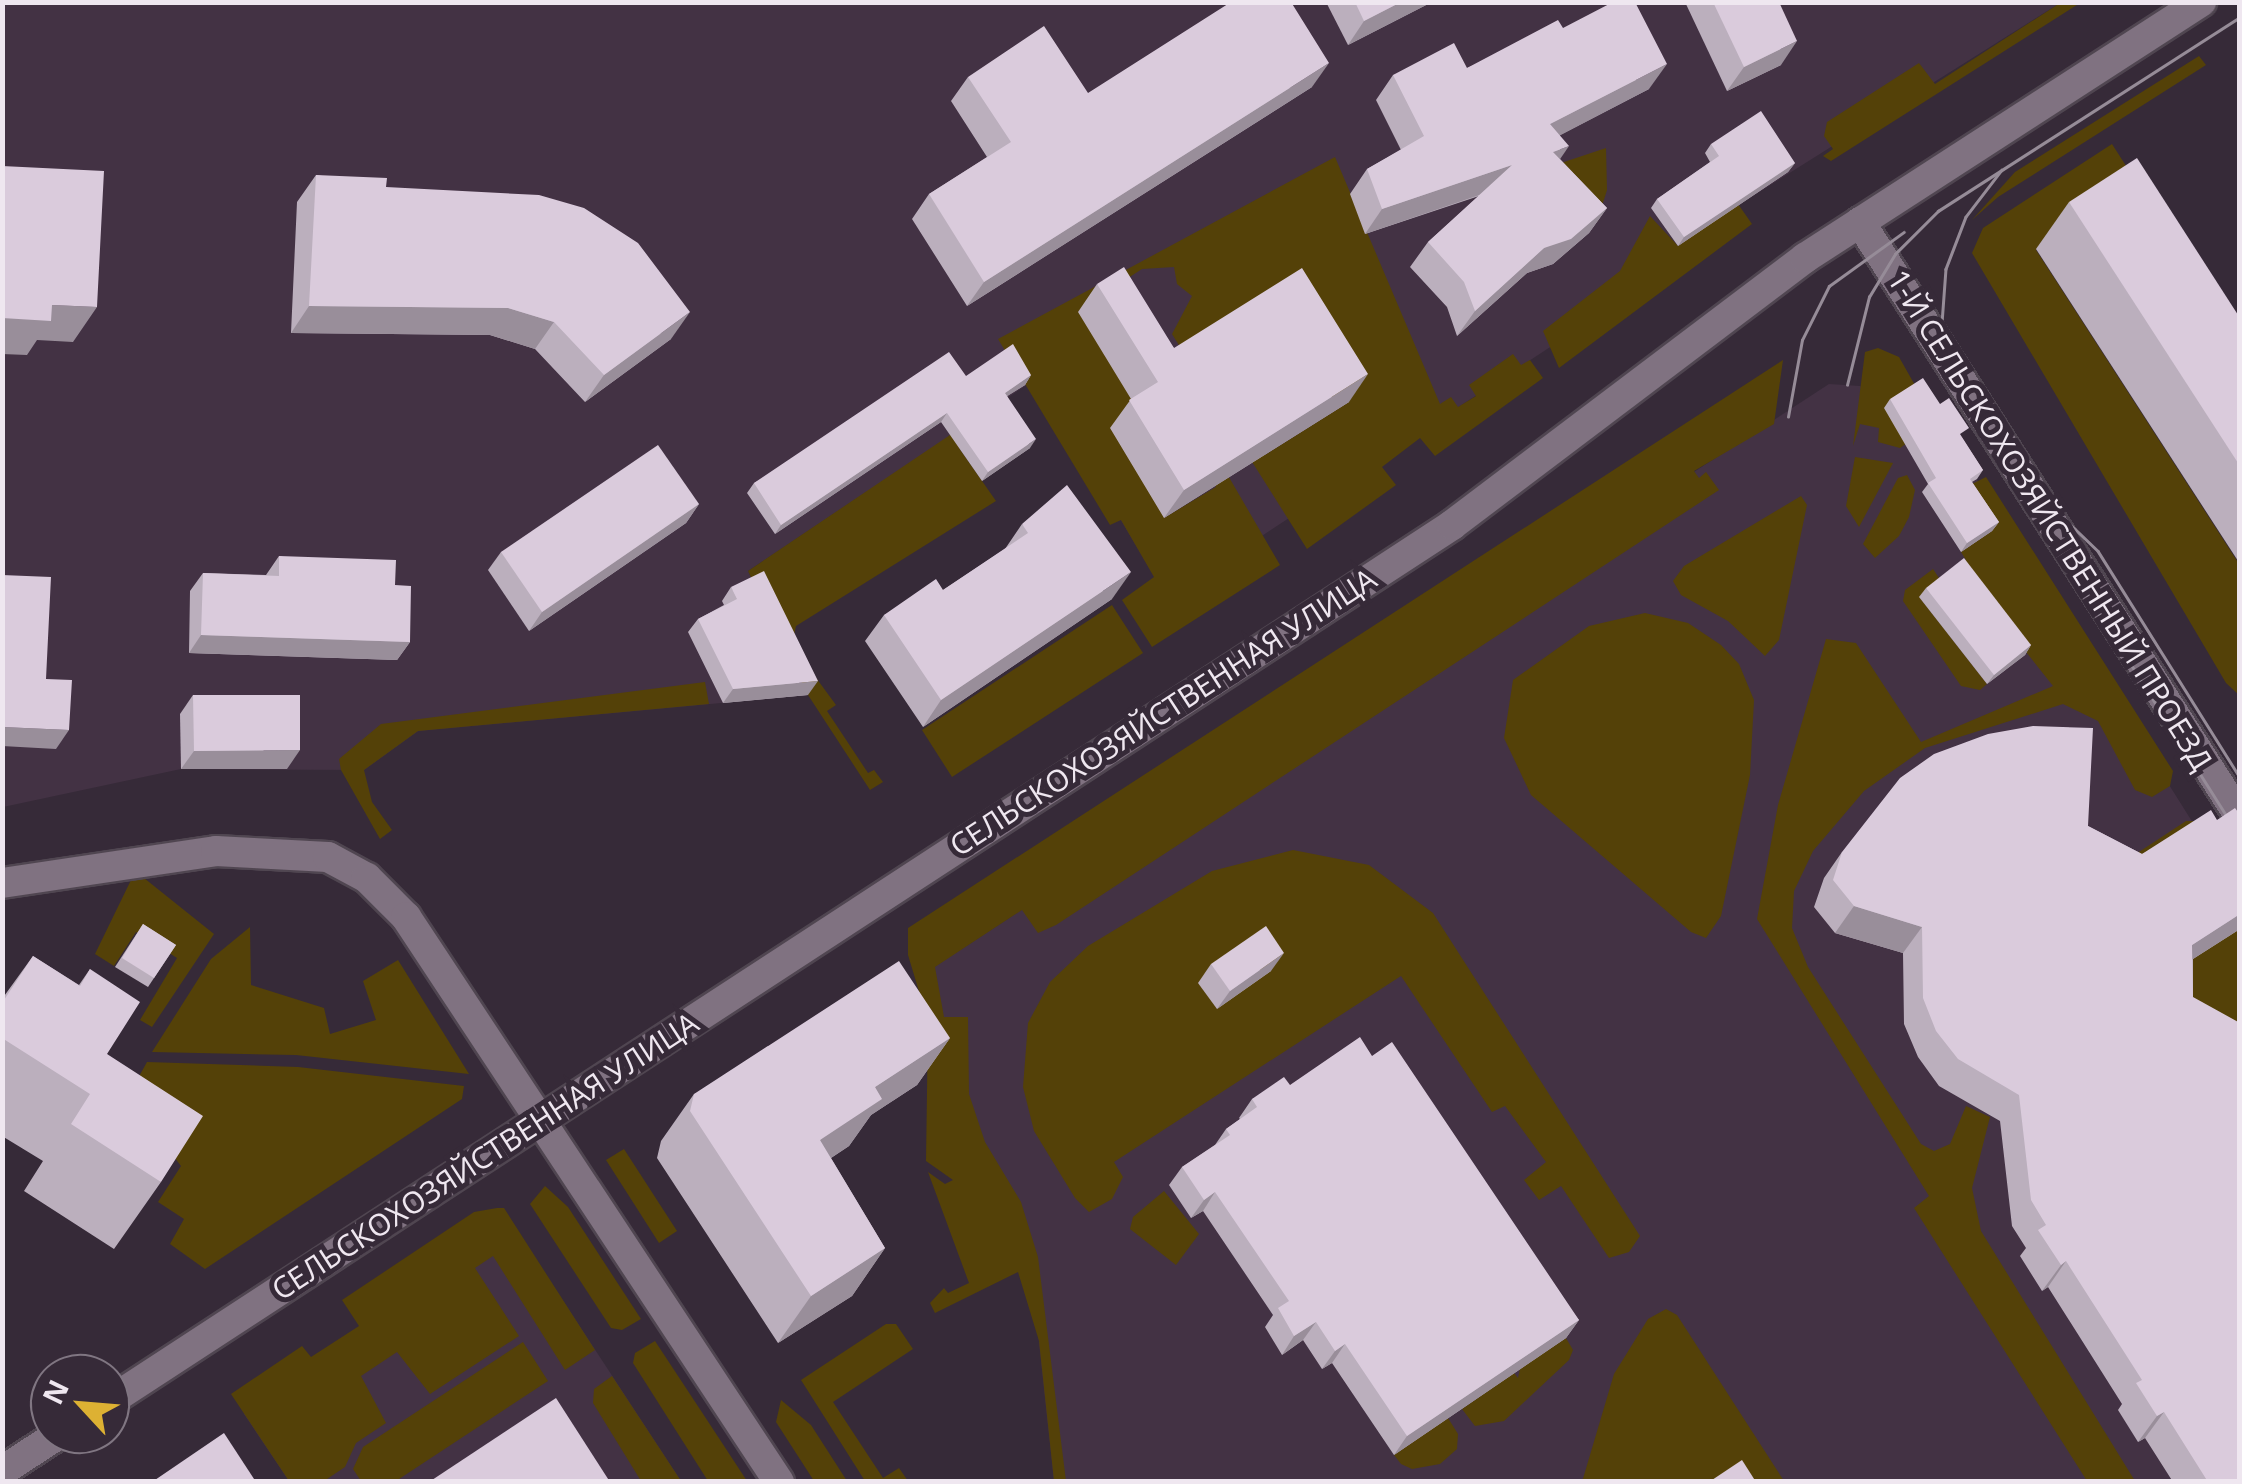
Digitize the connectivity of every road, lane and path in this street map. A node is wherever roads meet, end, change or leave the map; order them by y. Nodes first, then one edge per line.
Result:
1 (2202, 2) edge
2 (1860, 222) junction
3 (2240, 817) edge
4 (2, 882) edge
5 (541, 1119) junction
6 (130, 1388) edge
7 (30, 1453) edge
8 (2, 1471) edge
9 (780, 1482) edge

1 - 2 main road, СЕЛЬСКОХОЗЯЙСТВЕННАЯ УЛИЦА
2 - 3 main road, 1-Й СЕЛЬСКОХОЗЯЙСТВЕННЫЙ ПРОЕЗД
2 - 5 main road, СЕЛЬСКОХОЗЯЙСТВЕННАЯ УЛИЦА
4 - 5 main road
5 - 6 main road, СЕЛЬСКОХОЗЯЙСТВЕННАЯ УЛИЦА
5 - 9 main road
7 - 8 main road

